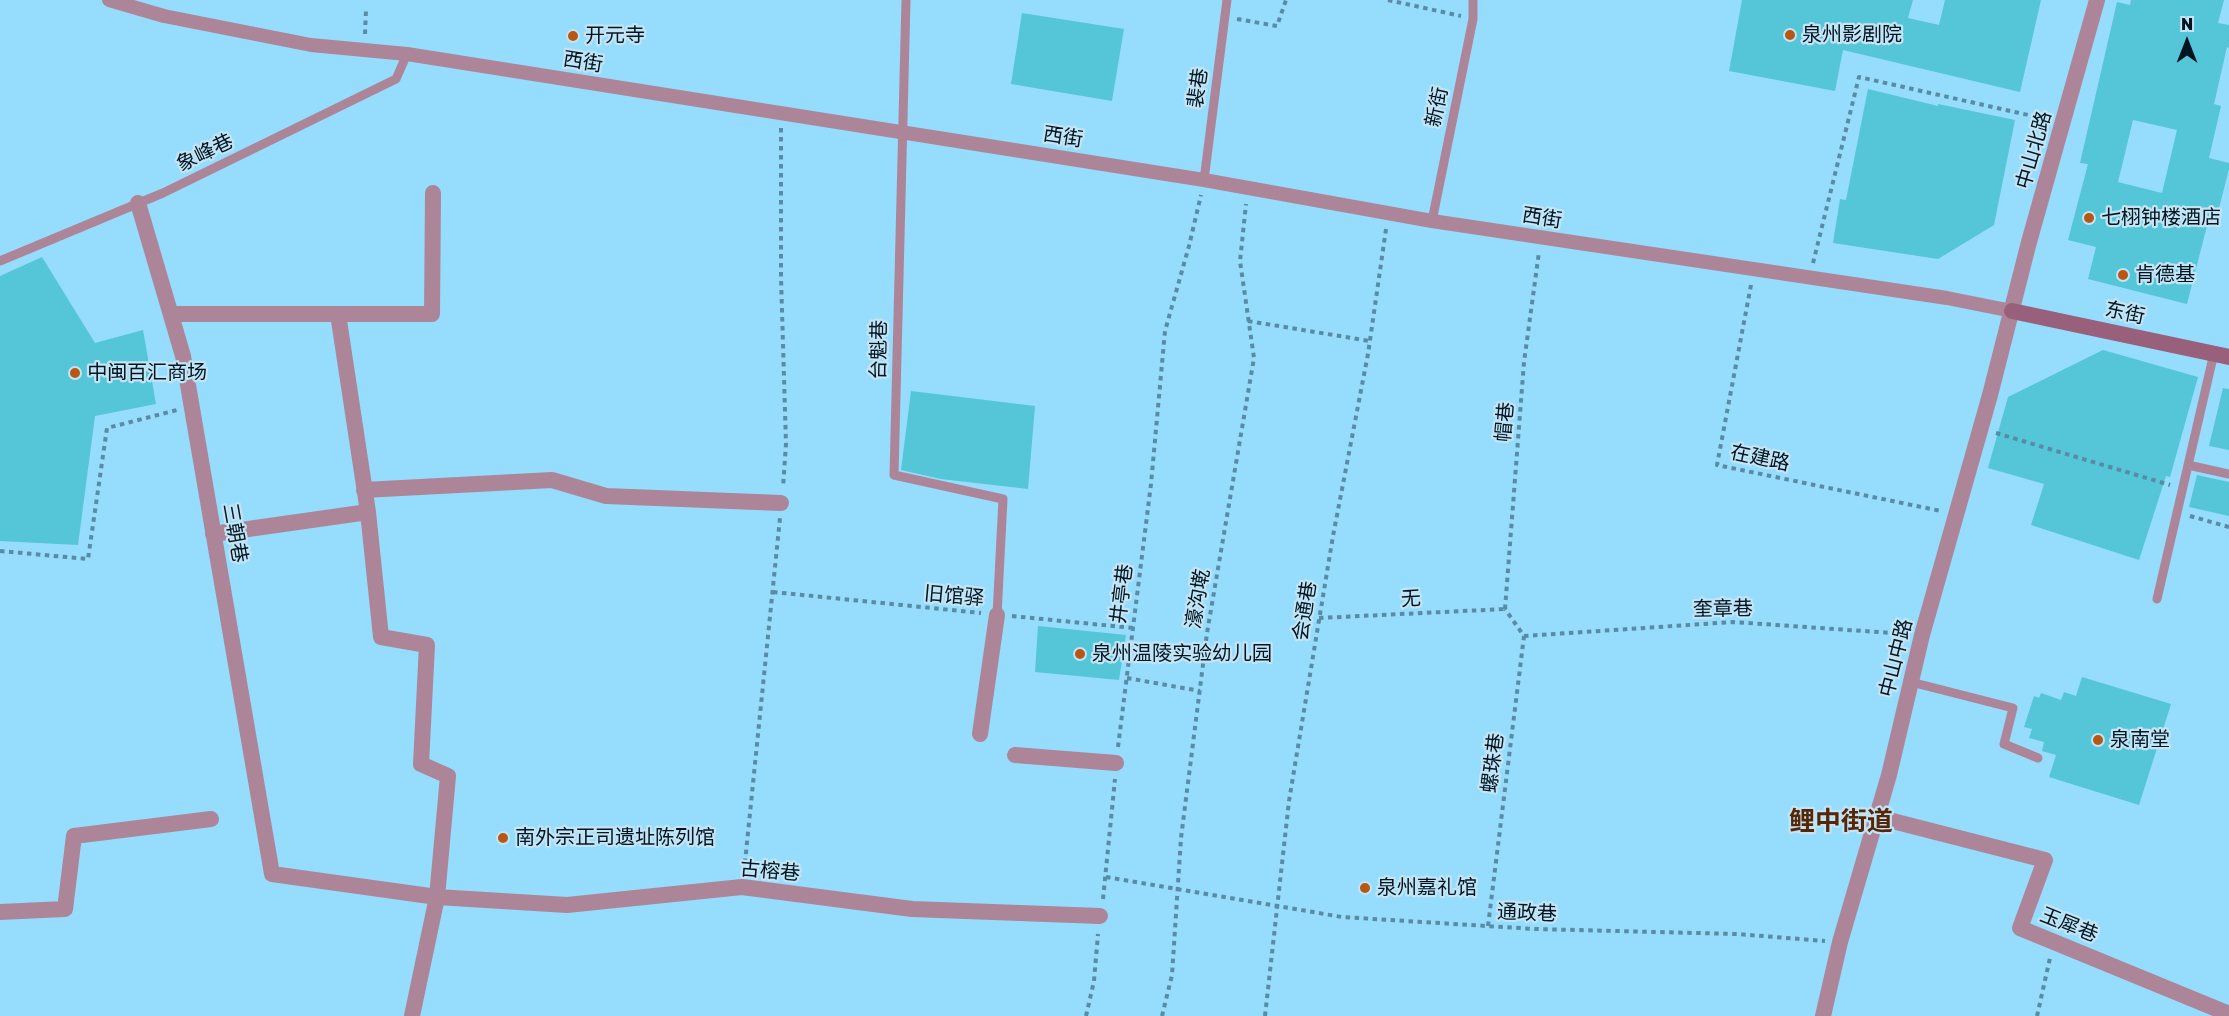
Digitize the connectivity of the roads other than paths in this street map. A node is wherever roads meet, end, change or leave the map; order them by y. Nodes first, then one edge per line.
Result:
1 (109, 0) edge
2 (906, 0) edge
3 (1227, 0) edge
4 (1473, 0) edge
5 (2097, 0) edge
6 (407, 54) junction
7 (902, 132) junction
8 (1204, 180) junction
9 (433, 193) dead end
10 (138, 203) junction
11 (1432, 221) junction
12 (0, 261) edge
13 (2012, 311) junction
14 (171, 314) junction
15 (338, 315) junction
16 (2222, 355) edge
17 (2188, 465) junction
18 (2229, 474) edge
19 (364, 489) junction
20 (781, 503) dead end
21 (368, 512) junction
22 (213, 534) junction
23 (2157, 599) dead end
24 (997, 615) joint
25 (1911, 682) junction
26 (980, 734) dead end
27 (1016, 755) dead end
28 (2038, 758) dead end
29 (1116, 763) road end
30 (1877, 817) junction
31 (211, 819) dead end
32 (272, 874) joint
33 (437, 897) junction
34 (0, 912) edge
35 (1100, 916) road end
36 (2229, 1014) edge
37 (411, 1016) edge
38 (1823, 1016) edge

1 - 6 street, 西街
2 - 7 lane, 台魁巷
3 - 8 lane, 裴巷
4 - 11 lane, 新街
5 - 13 street, 中山北路
6 - 7 street, 西街
6 - 10 lane, 象峰巷
7 - 8 street, 西街
7 - 24 lane, 台魁巷
8 - 11 street, 西街
9 - 15 street
10 - 12 lane, 象峰巷
10 - 14 street, 三朝巷
11 - 13 street, 西街
13 - 16 main road, 东街
13 - 25 street, 中山中路
14 - 15 street
14 - 22 street, 三朝巷
15 - 19 street
16 - 17 lane
17 - 18 lane
17 - 23 lane
19 - 20 street
19 - 21 street
21 - 22 street
21 - 33 street
22 - 32 street, 三朝巷
24 - 26 street
25 - 28 lane
25 - 30 street, 中山中路
27 - 29 street
30 - 36 street, 玉犀巷
30 - 38 street, 中山中路
31 - 34 street
32 - 33 street, 古榕巷
33 - 35 street, 古榕巷
33 - 37 street

